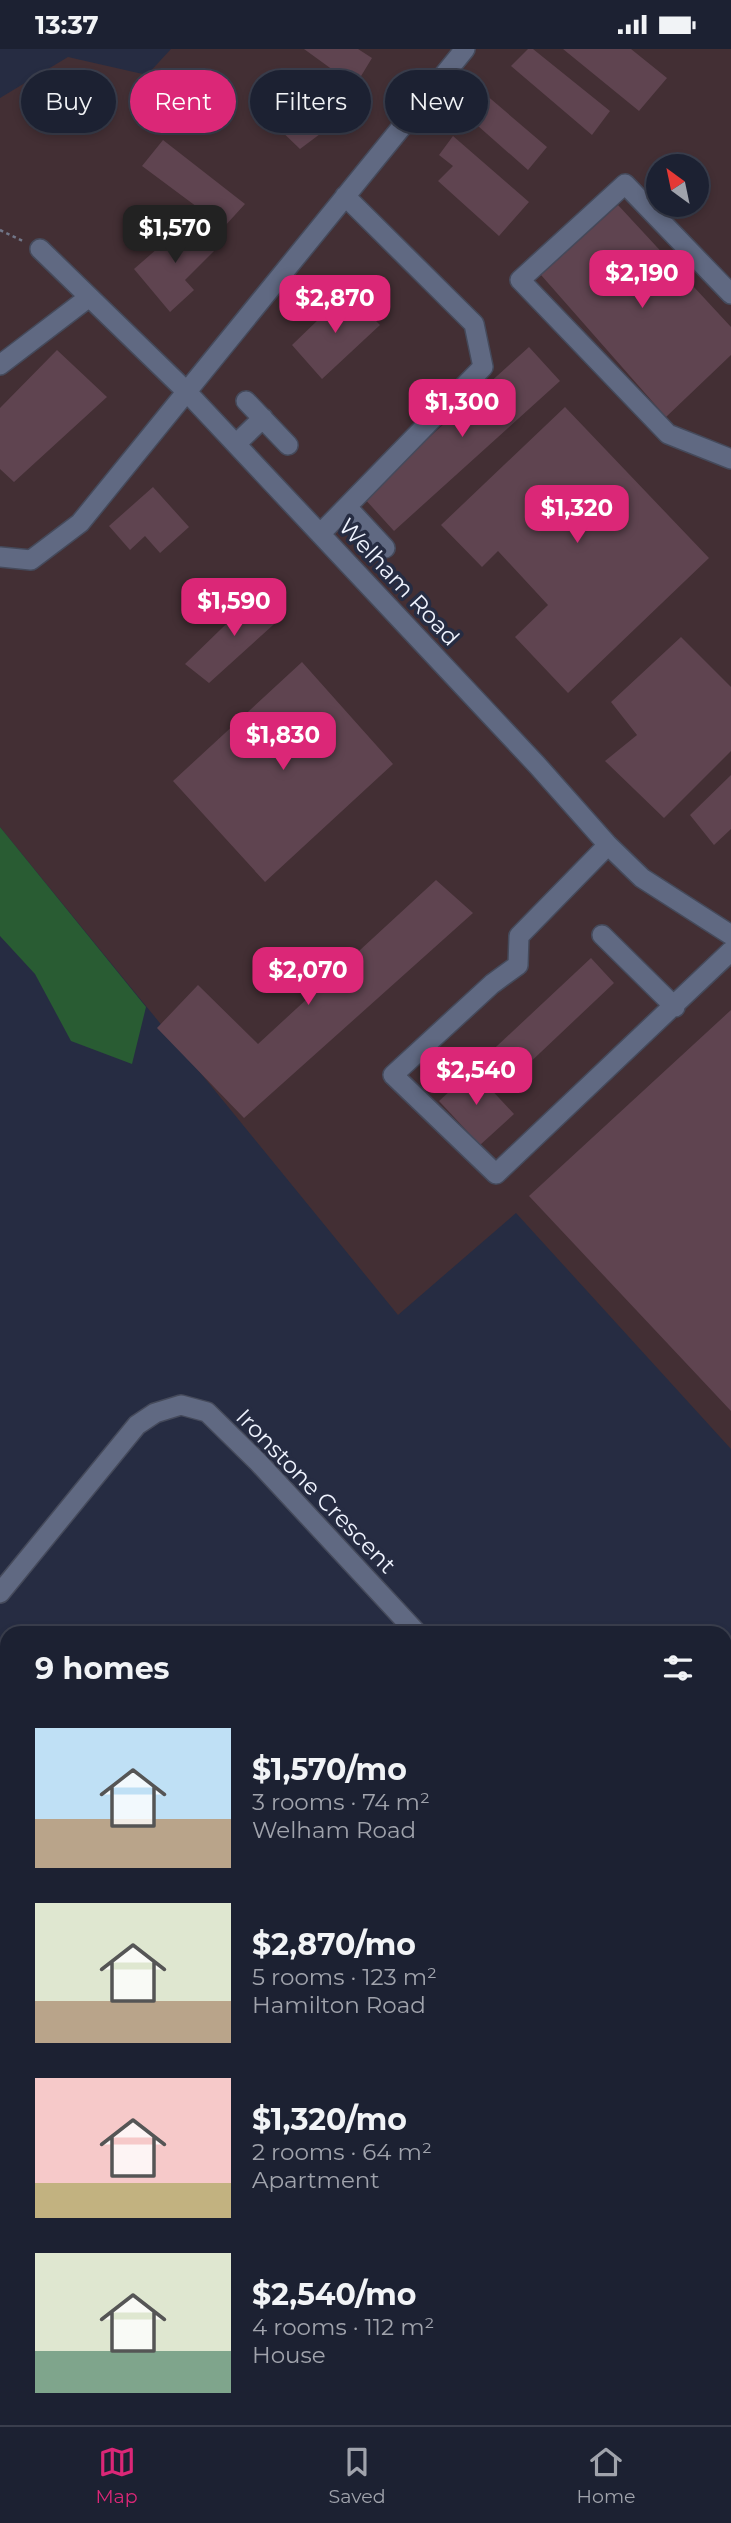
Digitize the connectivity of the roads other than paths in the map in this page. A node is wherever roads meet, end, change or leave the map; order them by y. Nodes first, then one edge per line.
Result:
1 (465, 49) edge
2 (345, 196) junction
3 (40, 249) road end
4 (731, 294) edge
5 (89, 298) junction
6 (0, 365) edge
7 (185, 390) junction
8 (246, 401) dead end
9 (262, 418) junction
10 (236, 444) junction
11 (288, 446) dead end
12 (731, 459) edge
13 (347, 507) junction
14 (320, 534) junction
15 (385, 548) dead end
16 (0, 557) edge
17 (608, 845) junction
18 (602, 935) dead end
19 (731, 935) edge
20 (731, 951) edge
21 (675, 1007) junction
22 (0, 1593) edge
23 (410, 1626) edge

1 - 2 street
2 - 7 street
2 - 13 street
3 - 5 street, Welham Road
4 - 12 street
5 - 6 street
5 - 7 street, Welham Road
7 - 10 street, Welham Road
7 - 16 street
8 - 9 street
9 - 10 street
9 - 11 street
10 - 14 street, Welham Road
13 - 14 street
13 - 15 street
14 - 17 street, Welham Road
17 - 19 street, Welham Road
17 - 21 street
18 - 21 street
20 - 21 street
22 - 23 street, Ironstone Crescent

